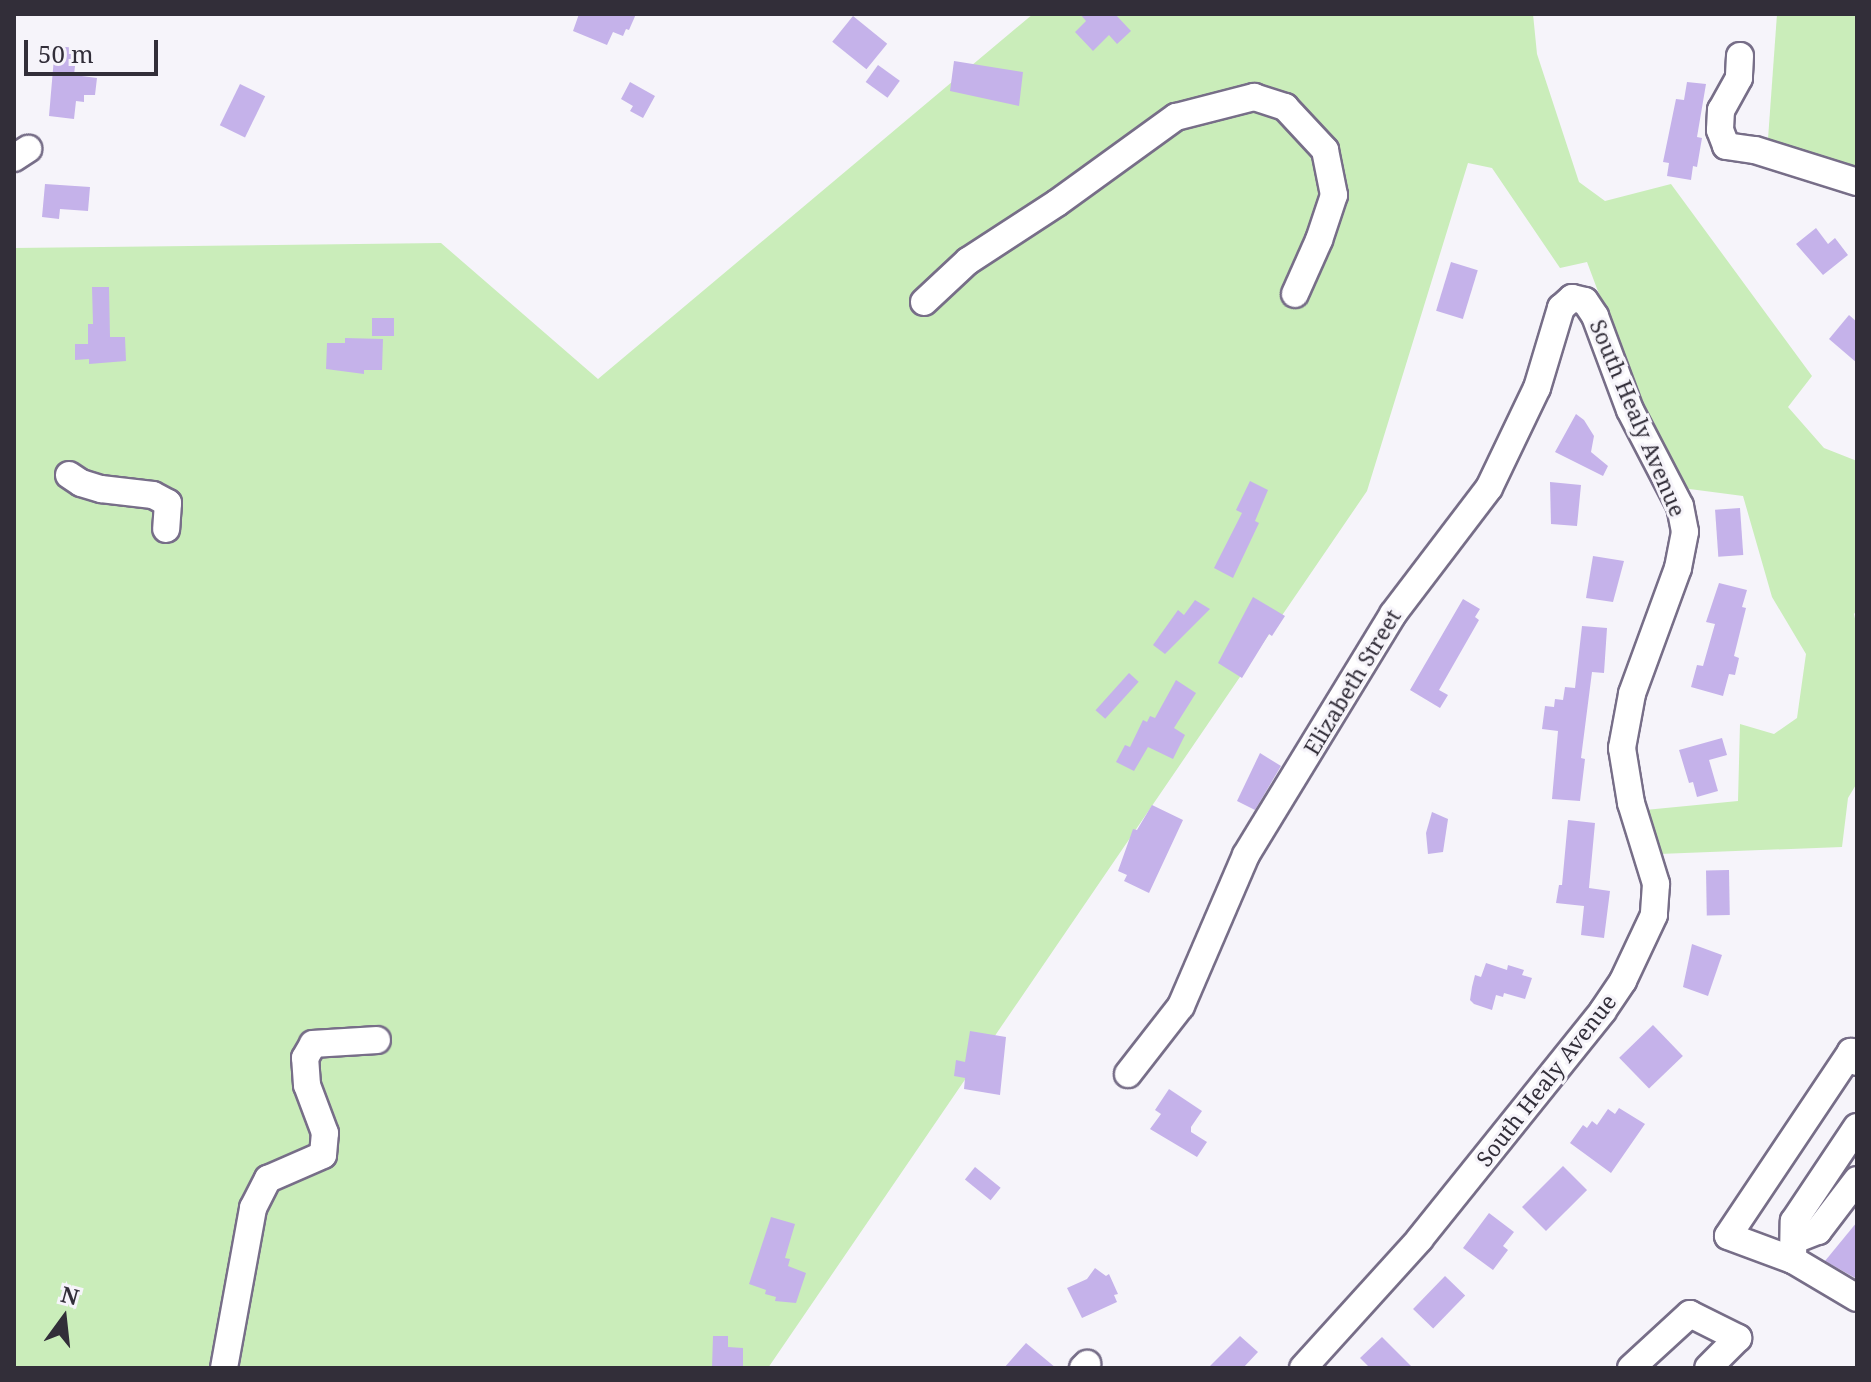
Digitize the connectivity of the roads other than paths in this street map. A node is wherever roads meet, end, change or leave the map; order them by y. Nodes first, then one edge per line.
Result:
1 (1740, 56) dead end
2 (1857, 182) edge
3 (1295, 294) dead end
4 (1578, 297) joint
5 (924, 302) dead end
6 (69, 475) dead end
7 (166, 529) dead end
8 (377, 1040) dead end
9 (1857, 1062) edge
10 (1128, 1074) dead end
11 (1857, 1127) edge
12 (1857, 1180) edge
13 (1794, 1250) junction
14 (1857, 1298) edge
15 (224, 1368) edge
16 (1303, 1368) edge
17 (1631, 1368) edge
18 (1708, 1368) edge

1 - 2 street
3 - 5 street
4 - 10 street, Elizabeth Street
4 - 16 street, South Healy Avenue
6 - 7 street
8 - 15 street
9 - 13 street
11 - 13 street
12 - 13 street
13 - 14 street
17 - 18 street

